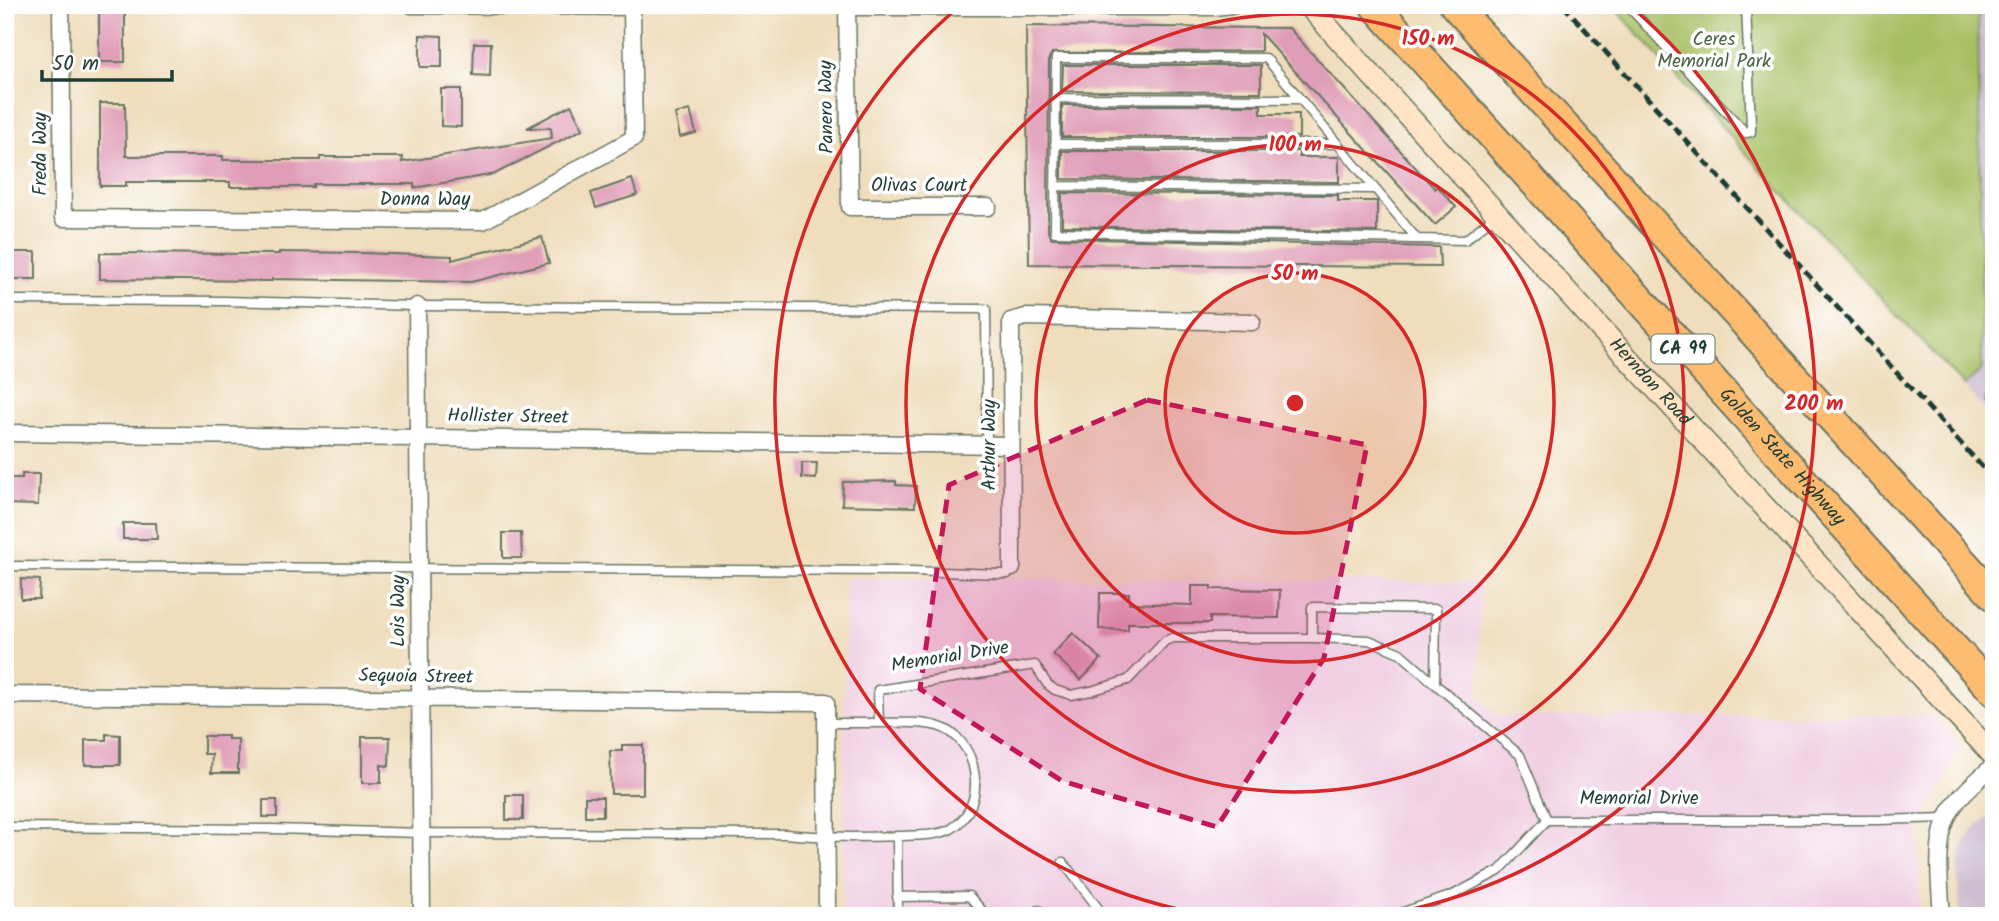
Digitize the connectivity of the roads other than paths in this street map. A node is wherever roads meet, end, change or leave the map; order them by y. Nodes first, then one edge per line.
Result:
1 (61, 5) edge
2 (412, 5) edge
3 (1233, 5) edge
4 (1308, 5) edge
5 (1374, 5) edge
6 (1454, 5) edge
7 (1627, 5) edge
8 (1746, 5) edge
9 (847, 6) edge
10 (1056, 98) junction
11 (1300, 99) junction
12 (1055, 144) junction
13 (1337, 144) junction
14 (1055, 186) junction
15 (1375, 188) junction
16 (850, 207) joint
17 (988, 207) dead end
18 (1497, 214) junction
19 (63, 218) joint
20 (1417, 239) junction
21 (5, 300) edge
22 (417, 306) junction
23 (1252, 322) dead end
24 (5, 433) edge
25 (419, 437) junction
26 (986, 444) junction
27 (1010, 445) junction
28 (5, 566) edge
29 (1012, 568) joint
30 (420, 569) junction
31 (1994, 596) edge
32 (1312, 638) junction
33 (1434, 684) junction
34 (1994, 692) edge
35 (5, 695) edge
36 (421, 697) junction
37 (826, 723) junction
38 (879, 723) junction
39 (1994, 756) edge
40 (1994, 765) edge
41 (1947, 818) junction
42 (1547, 820) junction
43 (5, 827) edge
44 (422, 833) junction
45 (897, 836) junction
46 (826, 838) junction
47 (1063, 862) dead end
48 (897, 897) junction
49 (422, 916) edge
50 (827, 916) edge
51 (898, 916) edge
52 (987, 916) edge
53 (1104, 916) edge
54 (1363, 916) edge
55 (1942, 916) edge

1 - 19 street, Freda Way
2 - 19 street, Donna Way
3 - 9 street
4 - 18 street, Herndon Road
5 - 34 highway, Golden State Highway / CA 99
6 - 31 highway
7 - 8 lane
9 - 16 street, Panero Way
10 - 11 lane
10 - 11 lane
10 - 12 lane
11 - 13 lane
12 - 13 lane
12 - 14 lane
13 - 15 lane
14 - 15 lane
14 - 20 lane
15 - 20 lane
16 - 17 street, Olivas Court
18 - 20 lane
18 - 39 street, Herndon Road
21 - 22 lane
22 - 25 street, Lois Way
22 - 26 lane
23 - 27 street, Arthur Way
24 - 25 street, Hollister Street
25 - 26 street, Hollister Street
25 - 30 street, Lois Way
26 - 27 street, Hollister Street
27 - 29 street, Arthur Way
28 - 30 lane
29 - 30 lane
30 - 36 street, Lois Way
32 - 33 lane
32 - 33 lane
32 - 38 lane, Memorial Drive
33 - 42 lane
35 - 36 street, Sequoia Street
36 - 37 street, Sequoia Street
36 - 44 street, Lois Way
37 - 38 lane
37 - 46 street
38 - 45 lane
40 - 41 street
41 - 42 lane, Memorial Drive
41 - 55 street
42 - 54 lane
43 - 44 lane
44 - 46 lane
44 - 49 street, Lois Way
45 - 46 lane
45 - 48 lane
46 - 50 street
47 - 53 lane
48 - 51 lane
48 - 52 lane

